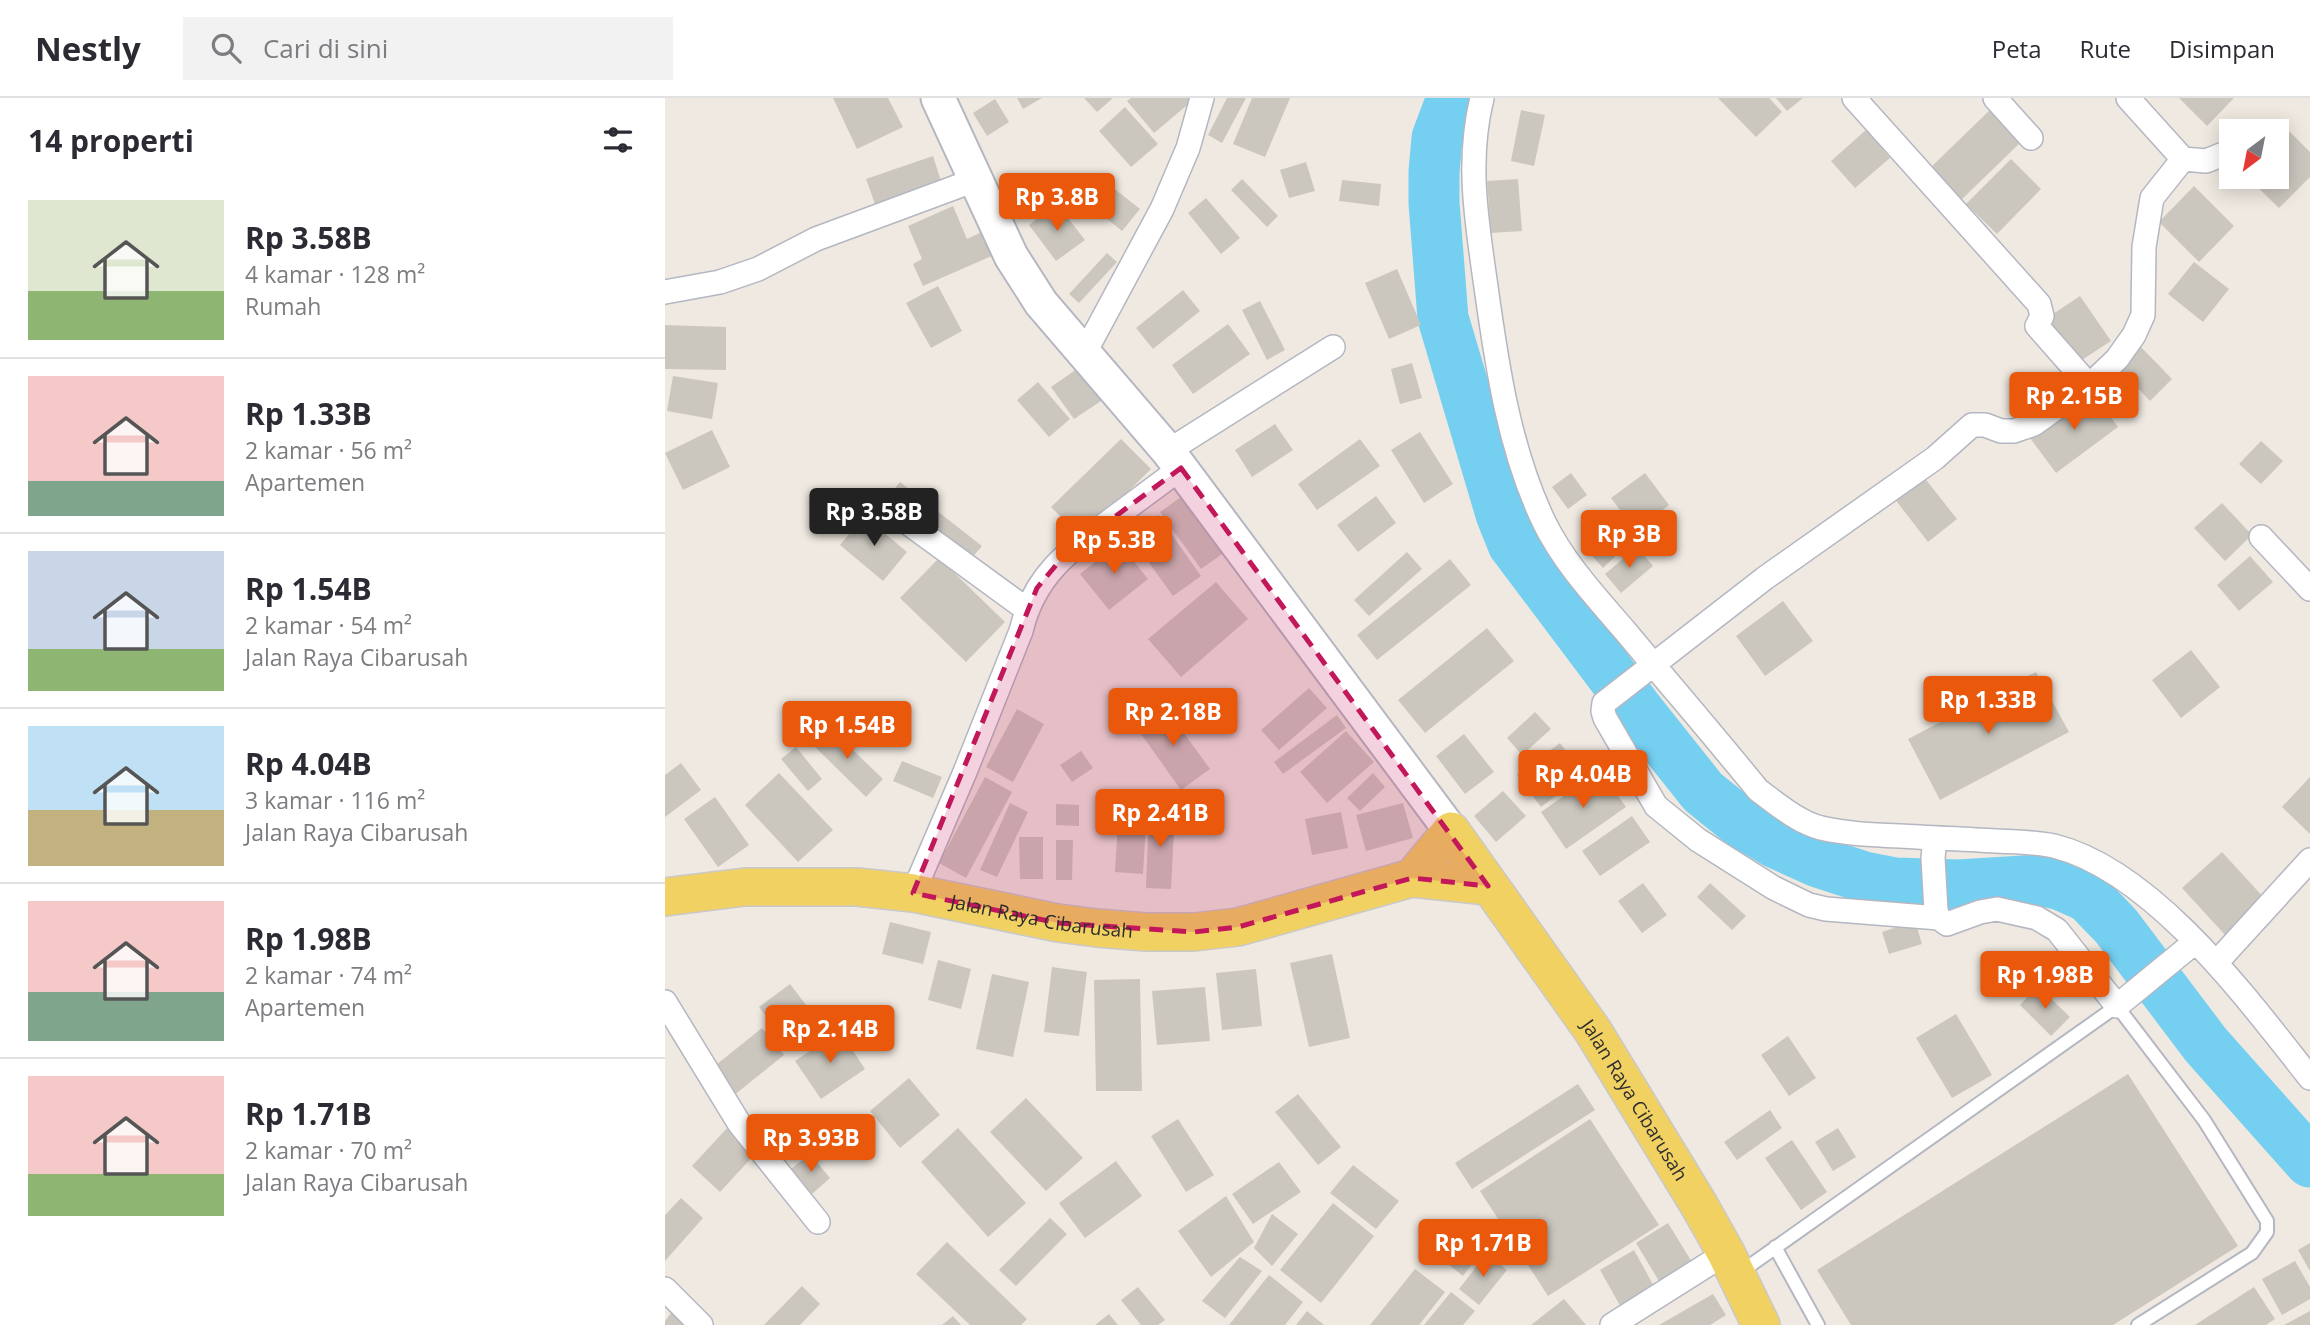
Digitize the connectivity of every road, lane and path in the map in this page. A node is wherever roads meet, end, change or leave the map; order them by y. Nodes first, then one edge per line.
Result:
1 (938, 98) edge
2 (1482, 98) edge
3 (1854, 98) edge
4 (1995, 98) edge
5 (2128, 98) edge
6 (1200, 99) edge
7 (2031, 138) dead end
8 (2219, 155) edge
9 (2183, 159) junction
10 (975, 180) junction
11 (665, 292) edge
12 (1333, 347) dead end
13 (1084, 354) junction
14 (2088, 384) junction
15 (1174, 460) junction
16 (882, 504) dead end
17 (2261, 537) dead end
18 (2310, 589) edge
19 (1026, 609) junction
20 (1644, 672) junction
21 (1451, 831) junction
22 (1934, 848) junction
23 (2310, 860) edge
24 (1412, 878) junction
25 (1488, 886) junction
26 (913, 892) junction
27 (665, 897) edge
28 (1937, 915) junction
29 (2195, 942) junction
30 (2216, 963) junction
31 (2125, 999) junction
32 (665, 1002) edge
33 (2310, 1078) edge
34 (818, 1222) dead end
35 (1775, 1247) junction
36 (1731, 1264) junction
37 (665, 1290) edge
38 (701, 1325) edge
39 (1612, 1325) edge
40 (1761, 1325) edge
41 (1818, 1325) edge
42 (2138, 1325) edge

1 - 10 street
2 - 20 street
3 - 14 street
4 - 7 street
5 - 9 street
6 - 13 street
8 - 9 street
9 - 14 street
10 - 11 street
10 - 13 street
12 - 15 street
13 - 15 street
14 - 20 street
15 - 19 street
15 - 21 street
16 - 19 street
17 - 18 street
19 - 26 street
20 - 22 street
20 - 28 street
21 - 24 main road
21 - 25 main road, Jalan Raya Cibarusah
22 - 28 street
22 - 29 street
23 - 30 street
24 - 25 main road, Jalan Raya Cibarusah
24 - 26 main road, Jalan Raya Cibarusah
25 - 36 main road, Jalan Raya Cibarusah
26 - 27 main road, Jalan Raya Cibarusah
28 - 31 street
29 - 30 street
29 - 31 street
30 - 33 street
31 - 35 lane
31 - 42 lane
32 - 34 street
35 - 36 lane
35 - 41 lane
36 - 39 street
36 - 40 main road, Jalan Raya Cibarusah
37 - 38 street

